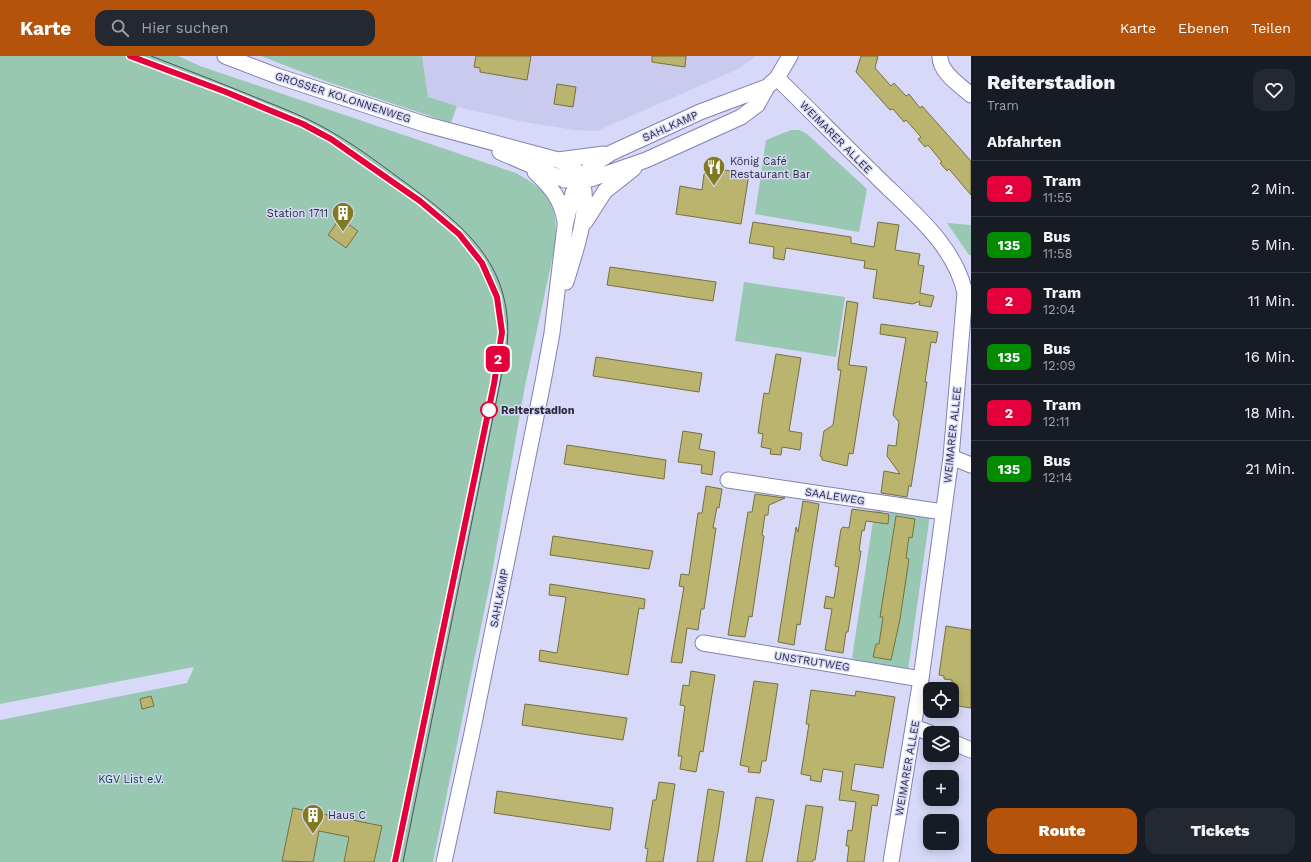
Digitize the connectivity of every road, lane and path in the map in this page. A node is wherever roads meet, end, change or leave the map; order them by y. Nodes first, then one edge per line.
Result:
1 (225, 56) edge
2 (790, 56) edge
3 (940, 56) edge
4 (772, 82) junction
5 (971, 95) edge
6 (462, 135) junction
7 (611, 153) junction
8 (558, 160) junction
9 (646, 160) junction
10 (524, 162) junction
11 (582, 180) junction
12 (565, 226) junction
13 (578, 238) junction
14 (967, 284) edge
15 (552, 332) junction
16 (951, 457) junction
17 (971, 465) edge
18 (728, 480) dead end
19 (943, 512) junction
20 (703, 643) dead end
21 (921, 679) junction
22 (914, 727) junction
23 (923, 730) edge
24 (959, 745) edge
25 (971, 750) edge
26 (444, 862) edge
27 (891, 862) edge

1 - 6 street, GROSSER KOLONNENWEG
2 - 4 street, SAHLKAMP
3 - 5 street
4 - 7 street, SAHLKAMP
4 - 9 street, SAHLKAMP
4 - 14 street, WEIMARER ALLEE
6 - 8 street, GROSSER KOLONNENWEG
6 - 10 street, GROSSER KOLONNENWEG
7 - 8 street, GROSSER KOLONNENWEG
7 - 11 street, SAHLKAMP
8 - 11 street, GROSSER KOLONNENWEG
9 - 11 street, SAHLKAMP
9 - 13 street, SAHLKAMP
10 - 11 street, GROSSER KOLONNENWEG
10 - 12 street, SAHLKAMP
11 - 12 street, SAHLKAMP
11 - 13 street, SAHLKAMP
12 - 15 street, SAHLKAMP
13 - 15 street, SAHLKAMP
14 - 16 street, WEIMARER ALLEE
15 - 26 street, SAHLKAMP
16 - 17 street
16 - 19 street, WEIMARER ALLEE
18 - 19 street, SAALEWEG
19 - 21 street, WEIMARER ALLEE
20 - 21 street, UNSTRUTWEG
21 - 22 street, WEIMARER ALLEE
22 - 23 street
22 - 27 street, WEIMARER ALLEE
24 - 25 street

